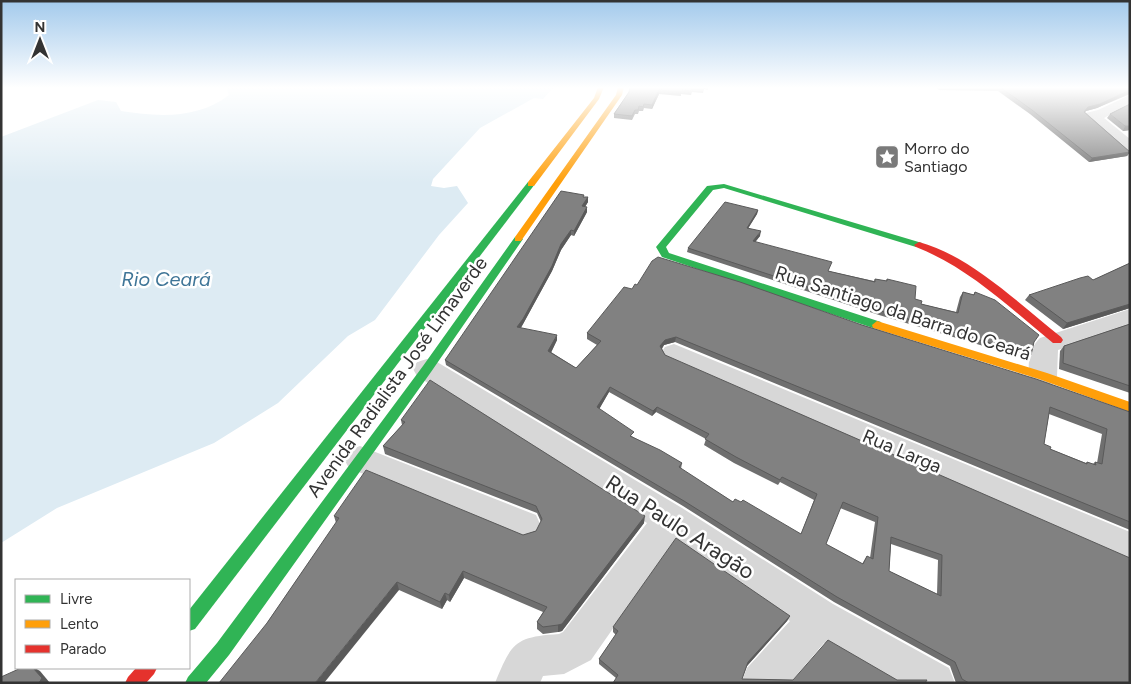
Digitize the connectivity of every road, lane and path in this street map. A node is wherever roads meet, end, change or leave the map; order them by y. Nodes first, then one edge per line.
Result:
1 (581, 119) edge
2 (602, 119) edge
3 (1095, 119) edge
4 (1130, 148) edge
5 (524, 192) junction
6 (547, 197) junction
7 (509, 211) junction
8 (534, 216) junction
9 (1130, 317) edge
10 (1057, 340) junction
11 (674, 353) dead end
12 (427, 369) junction
13 (1044, 376) junction
14 (1130, 407) edge
15 (360, 459) junction
16 (670, 519) junction
17 (524, 526) dead end
18 (1130, 549) edge
19 (819, 618) junction
20 (190, 622) edge
21 (147, 669) edge
22 (134, 683) edge
23 (194, 683) edge
24 (516, 683) edge
25 (762, 683) edge
26 (934, 683) edge

1 - 5 main road, Avenida Radialista José Limaverde
2 - 6 main road, Avenida Radialista José Limaverde
3 - 4 street
5 - 6 main road
5 - 7 main road, Avenida Radialista José Limaverde
6 - 8 main road, Avenida Radialista José Limaverde
7 - 8 main road
7 - 20 main road, Avenida Radialista José Limaverde
8 - 12 main road, Avenida Radialista José Limaverde
9 - 10 street
10 - 13 street
10 - 13 main road, Rua Santiago da Barra do Ceará
11 - 18 street, Rua Larga
12 - 15 main road, Avenida Radialista José Limaverde
12 - 16 street, Rua Paulo Aragão
13 - 14 main road, Rua Santiago da Barra do Ceará
15 - 17 street
15 - 23 main road, Avenida Radialista José Limaverde
16 - 19 street, Rua Paulo Aragão
16 - 24 street
19 - 25 street
19 - 26 street, Rua Paulo Aragão
21 - 22 main road

